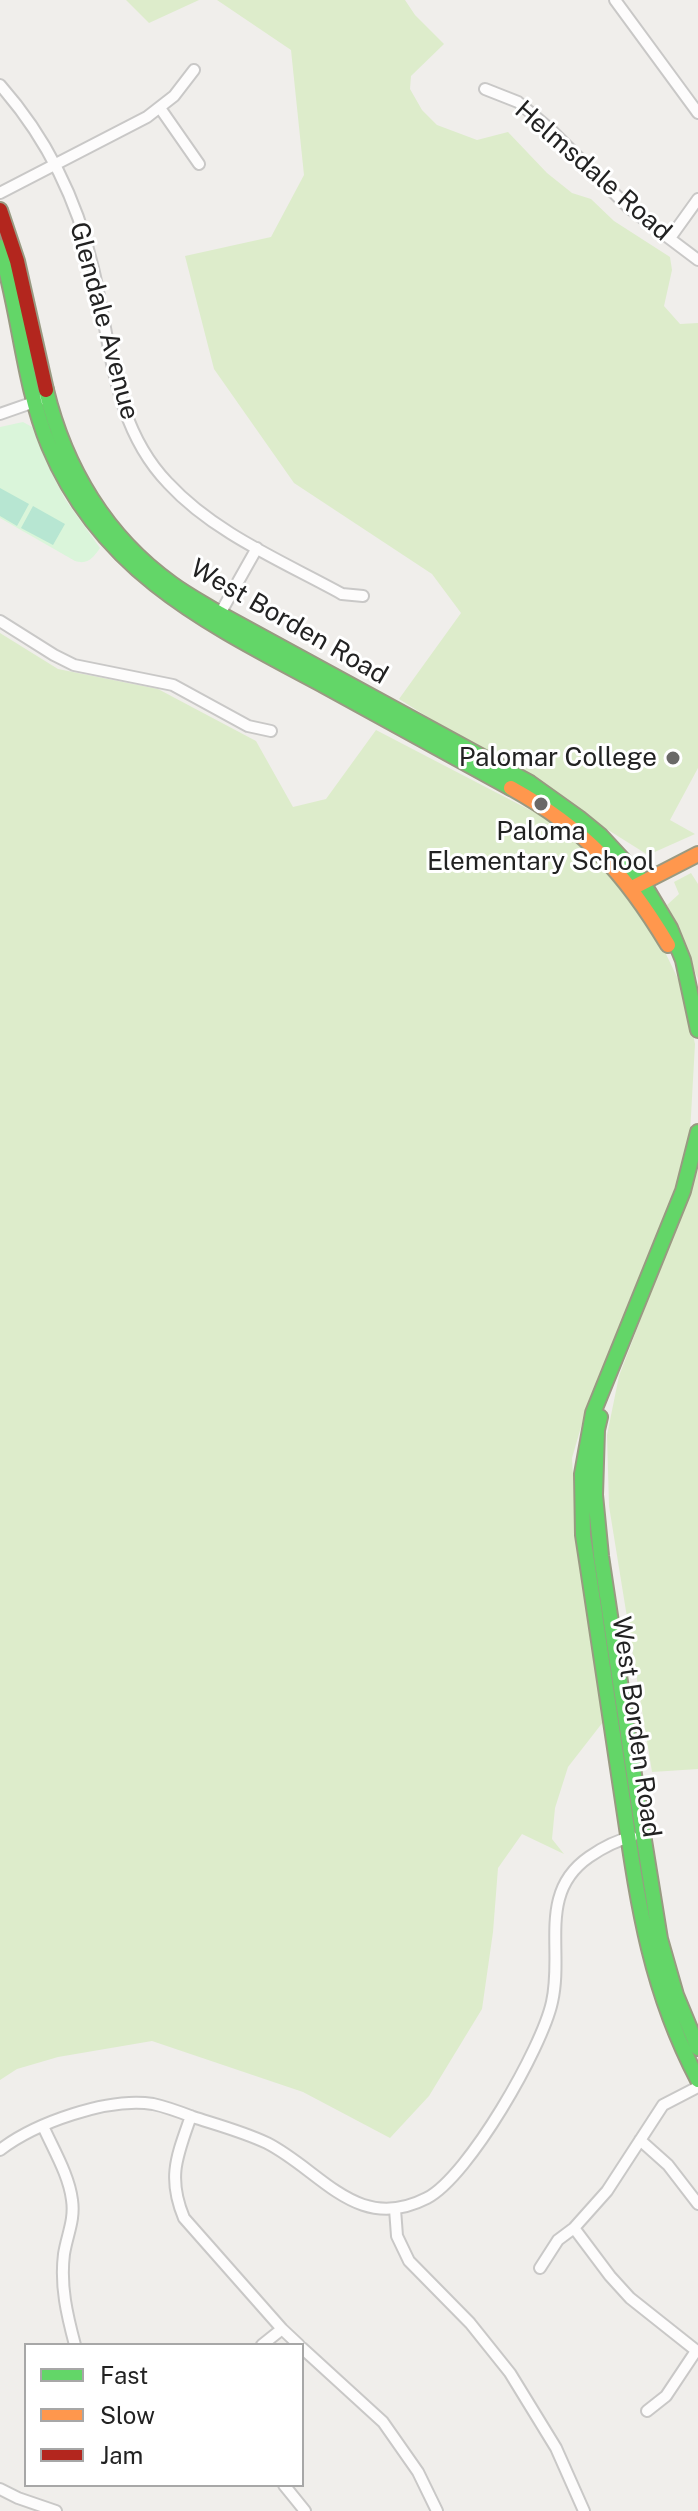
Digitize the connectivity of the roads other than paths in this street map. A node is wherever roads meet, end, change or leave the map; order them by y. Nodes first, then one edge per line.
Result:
1 (615, 0) edge
2 (194, 70) dead end
3 (0, 85) edge
4 (485, 89) dead end
5 (160, 108) junction
6 (698, 113) edge
7 (55, 164) junction
8 (199, 164) dead end
9 (0, 193) edge
10 (698, 199) edge
11 (0, 210) edge
12 (670, 238) junction
13 (0, 247) edge
14 (698, 260) edge
15 (41, 400) junction
16 (0, 414) edge
17 (257, 548) junction
18 (363, 596) dead end
19 (217, 619) junction
20 (0, 621) edge
21 (271, 731) dead end
22 (698, 854) edge
23 (638, 885) junction
24 (698, 1030) edge
25 (698, 1132) edge
26 (636, 1837) junction
27 (698, 2048) edge
28 (698, 2080) edge
29 (698, 2087) edge
30 (191, 2116) junction
31 (43, 2126) junction
32 (640, 2140) junction
33 (0, 2150) edge
34 (698, 2204) edge
35 (395, 2209) junction
36 (574, 2228) junction
37 (540, 2268) dead end
38 (282, 2329) junction
39 (74, 2343) edge
40 (264, 2343) edge
41 (298, 2343) edge
42 (304, 2349) edge
43 (697, 2352) edge
44 (647, 2411) dead end
45 (286, 2487) edge
46 (0, 2489) edge
47 (56, 2511) edge
48 (305, 2511) edge
49 (437, 2511) edge
50 (584, 2511) edge

1 - 6 street
2 - 5 street
3 - 7 street, Glendale Avenue
4 - 12 street, Helmsdale Road
5 - 7 street
5 - 8 street
7 - 9 street
7 - 17 street, Glendale Avenue
10 - 12 street
11 - 15 main road, West Borden Road
12 - 14 street, Helmsdale Road
13 - 15 main road, West Borden Road
15 - 16 street
15 - 19 main road, West Borden Road
17 - 18 street, Glendale Avenue
17 - 19 street
19 - 23 main road, West Borden Road
20 - 21 street
22 - 23 main road
23 - 24 main road, West Borden Road
25 - 26 main road, West Borden Road
26 - 27 main road, West Borden Road
26 - 28 main road, West Borden Road
26 - 35 street
29 - 32 street
30 - 31 street
30 - 35 street
30 - 38 street
31 - 33 street
31 - 39 street
32 - 34 street
32 - 36 street
35 - 50 street
36 - 37 street
36 - 43 street
38 - 40 street
38 - 41 street
42 - 49 street
43 - 44 street
45 - 48 street
46 - 47 street

